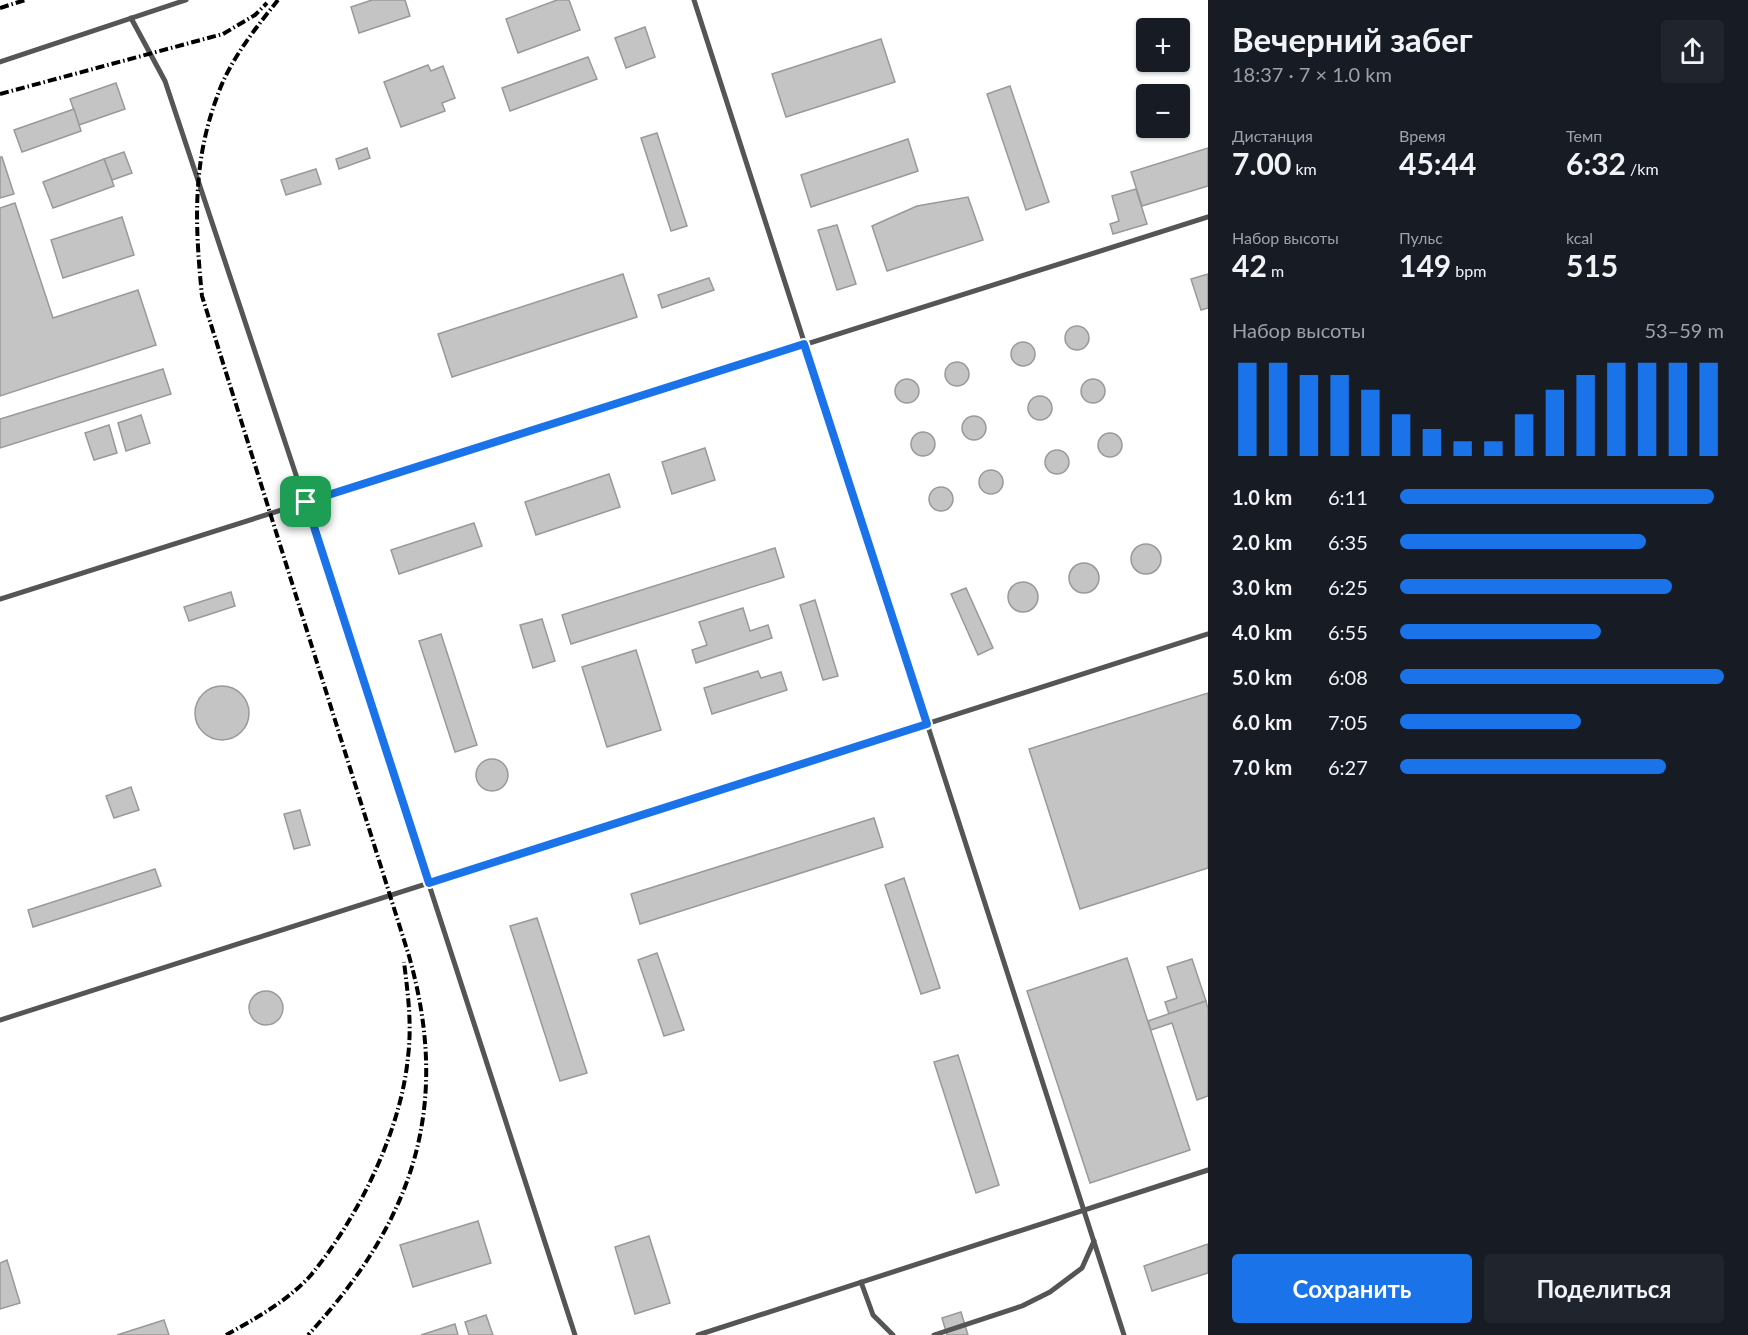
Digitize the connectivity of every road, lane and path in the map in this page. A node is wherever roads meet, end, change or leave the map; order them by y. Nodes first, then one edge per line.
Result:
1 (186, 0) edge
2 (694, 0) edge
3 (131, 18) junction
4 (0, 62) edge
5 (1208, 217) edge
6 (804, 344) junction
7 (306, 502) junction
8 (0, 598) edge
9 (1208, 634) edge
10 (927, 724) junction
11 (429, 883) junction
12 (0, 1020) edge
13 (1208, 1170) edge
14 (1084, 1210) junction
15 (1094, 1241) junction
16 (861, 1282) junction
17 (575, 1335) edge
18 (698, 1335) edge
19 (893, 1335) edge
20 (934, 1335) edge
21 (1124, 1335) edge

1 - 3 lane
2 - 6 lane
3 - 4 lane
3 - 7 lane
5 - 6 lane
6 - 7 lane
6 - 10 lane
7 - 8 lane
7 - 11 lane
9 - 10 lane
10 - 11 lane
10 - 14 lane
11 - 12 lane
11 - 17 lane
13 - 14 lane
14 - 15 lane
14 - 16 lane
15 - 20 lane
15 - 21 lane
16 - 18 lane
16 - 19 lane

